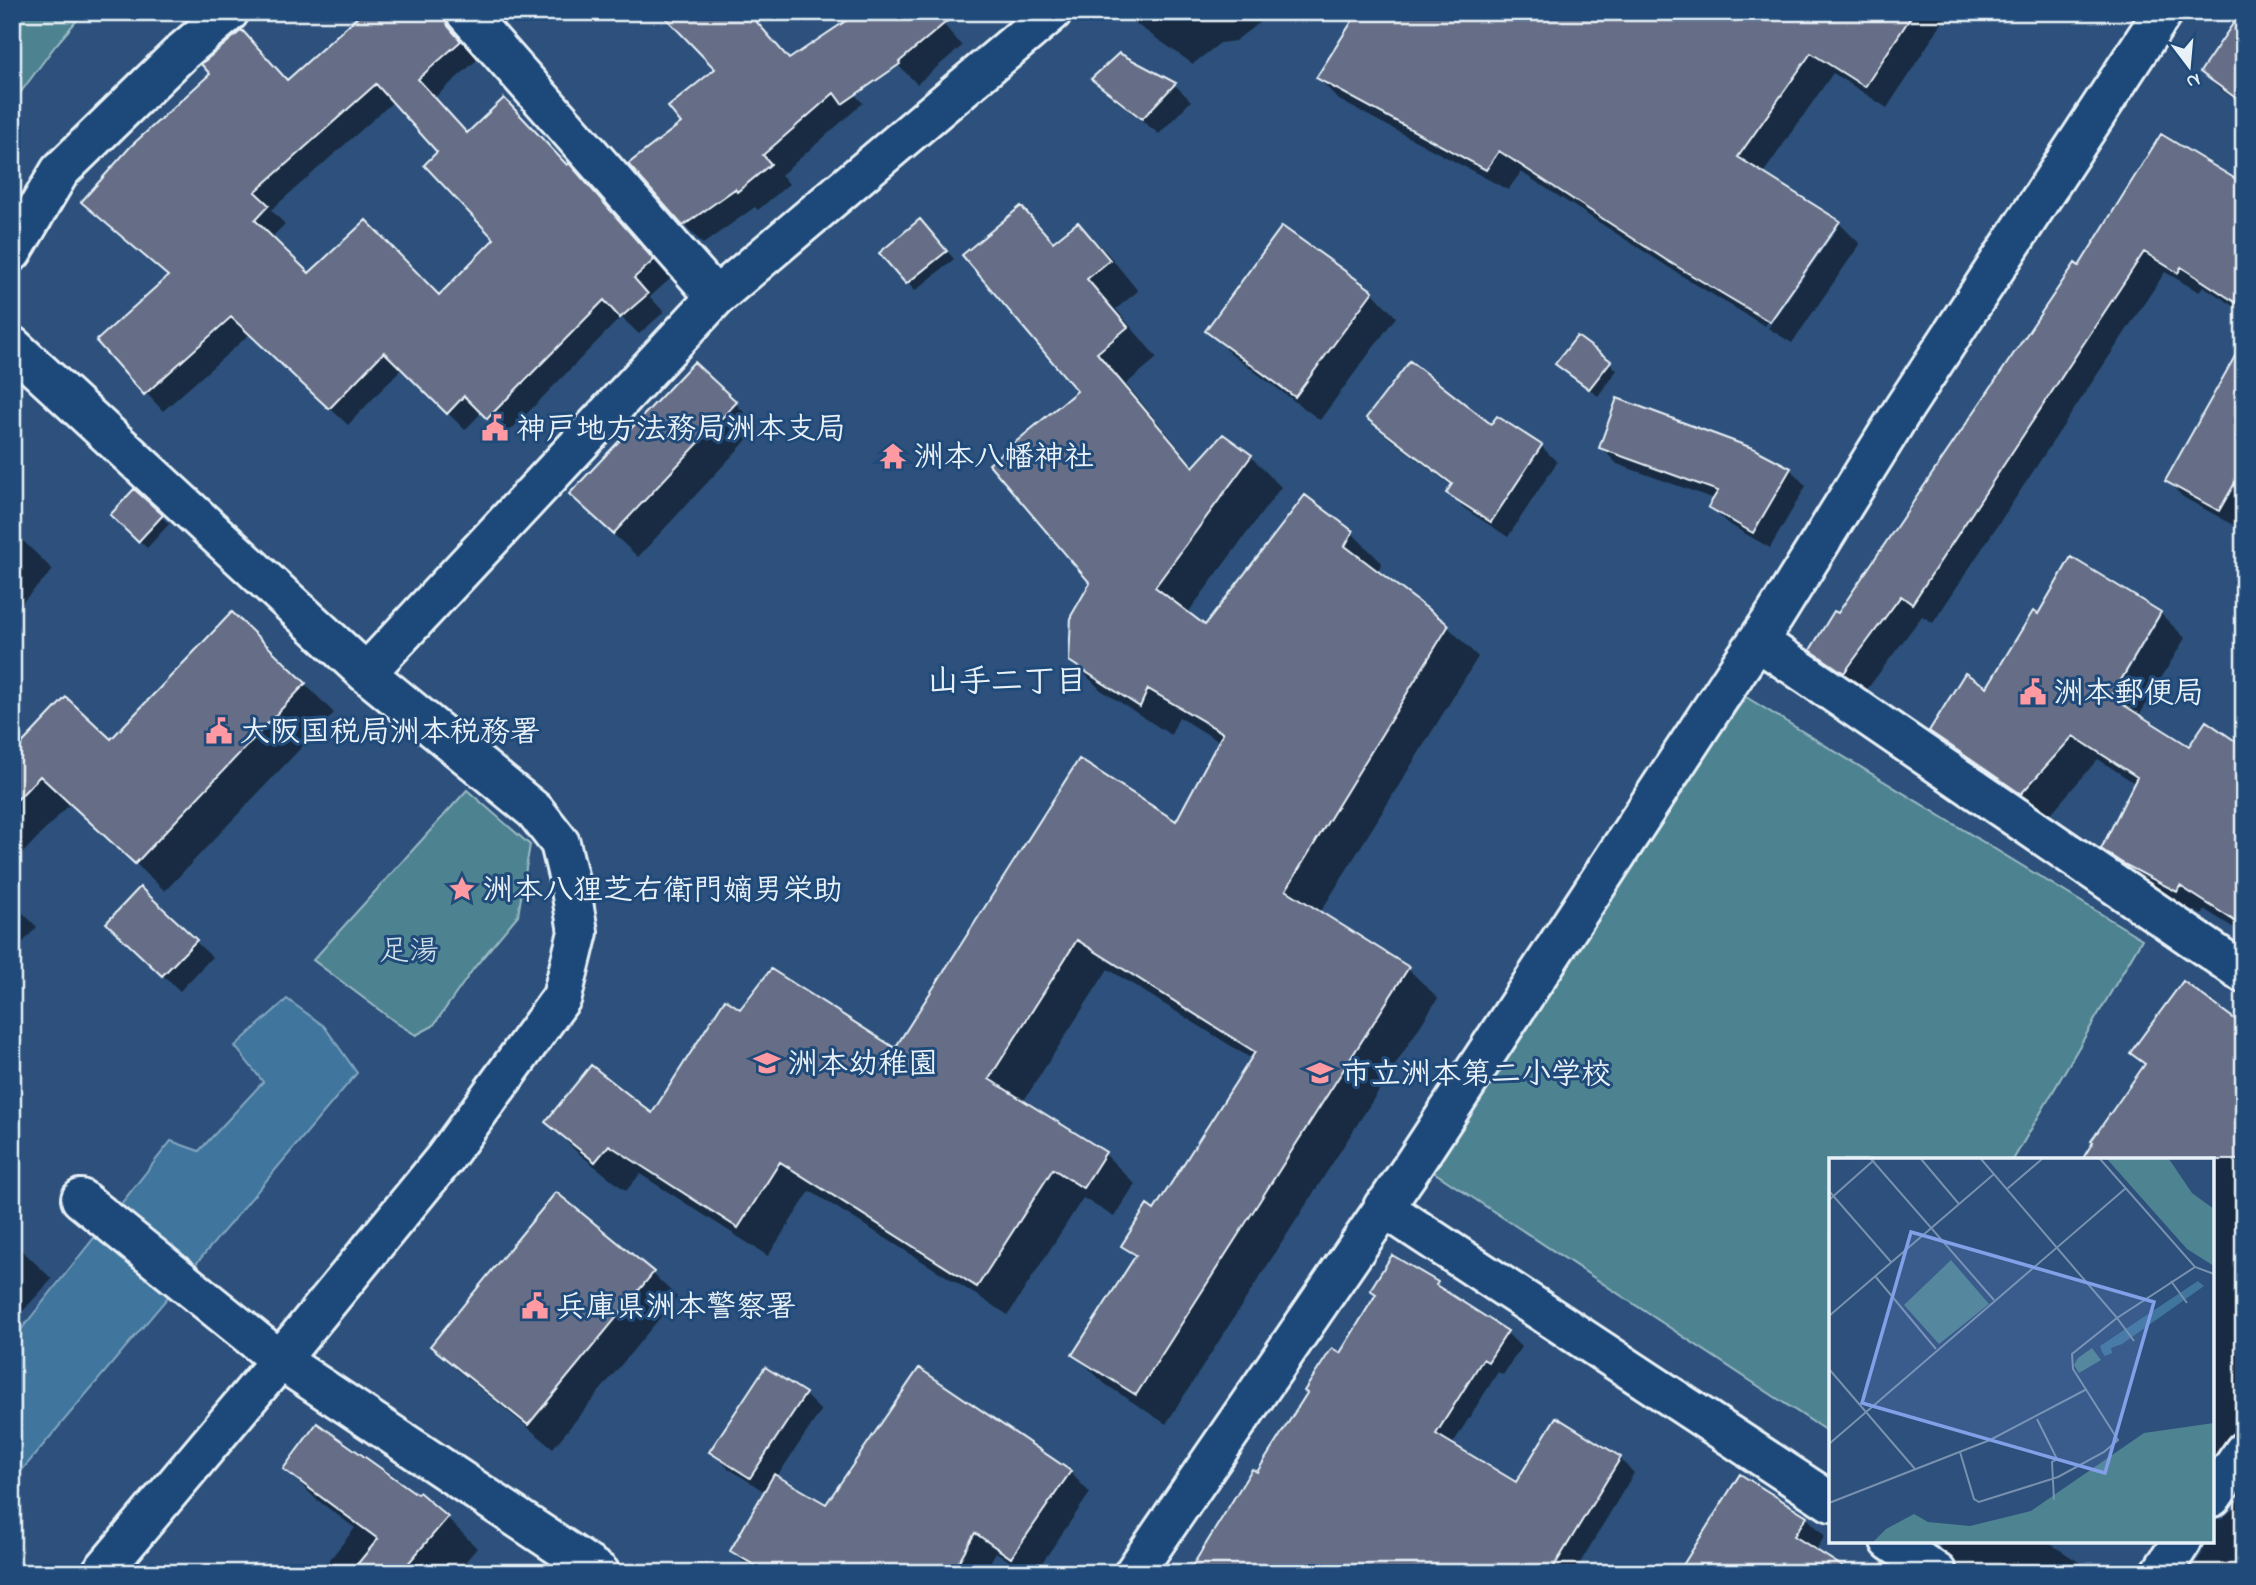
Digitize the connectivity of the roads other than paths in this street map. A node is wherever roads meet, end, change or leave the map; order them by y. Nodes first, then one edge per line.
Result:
1 (229, 12) edge
2 (465, 12) edge
3 (1052, 12) edge
4 (2163, 12) edge
5 (12, 252) edge
6 (716, 297) junction
7 (12, 346) edge
8 (1758, 641) junction
9 (366, 673) junction
10 (2244, 973) edge
11 (81, 1199) dead end
12 (1383, 1207) junction
13 (279, 1360) junction
14 (2244, 1451) edge
15 (2214, 1494) edge
16 (1829, 1501) edge
17 (1893, 1543) edge
18 (2181, 1543) edge
19 (101, 1573) edge
20 (600, 1573) edge
21 (1134, 1573) edge
22 (1937, 1573) edge
23 (2161, 1573) edge

1 - 5 street
2 - 6 street
3 - 6 street
4 - 8 street
6 - 9 street
7 - 9 street
8 - 10 street
8 - 12 street
9 - 13 street
11 - 13 street
12 - 16 street
12 - 21 street
13 - 19 street
13 - 20 street
14 - 15 street
17 - 22 street
18 - 23 street

